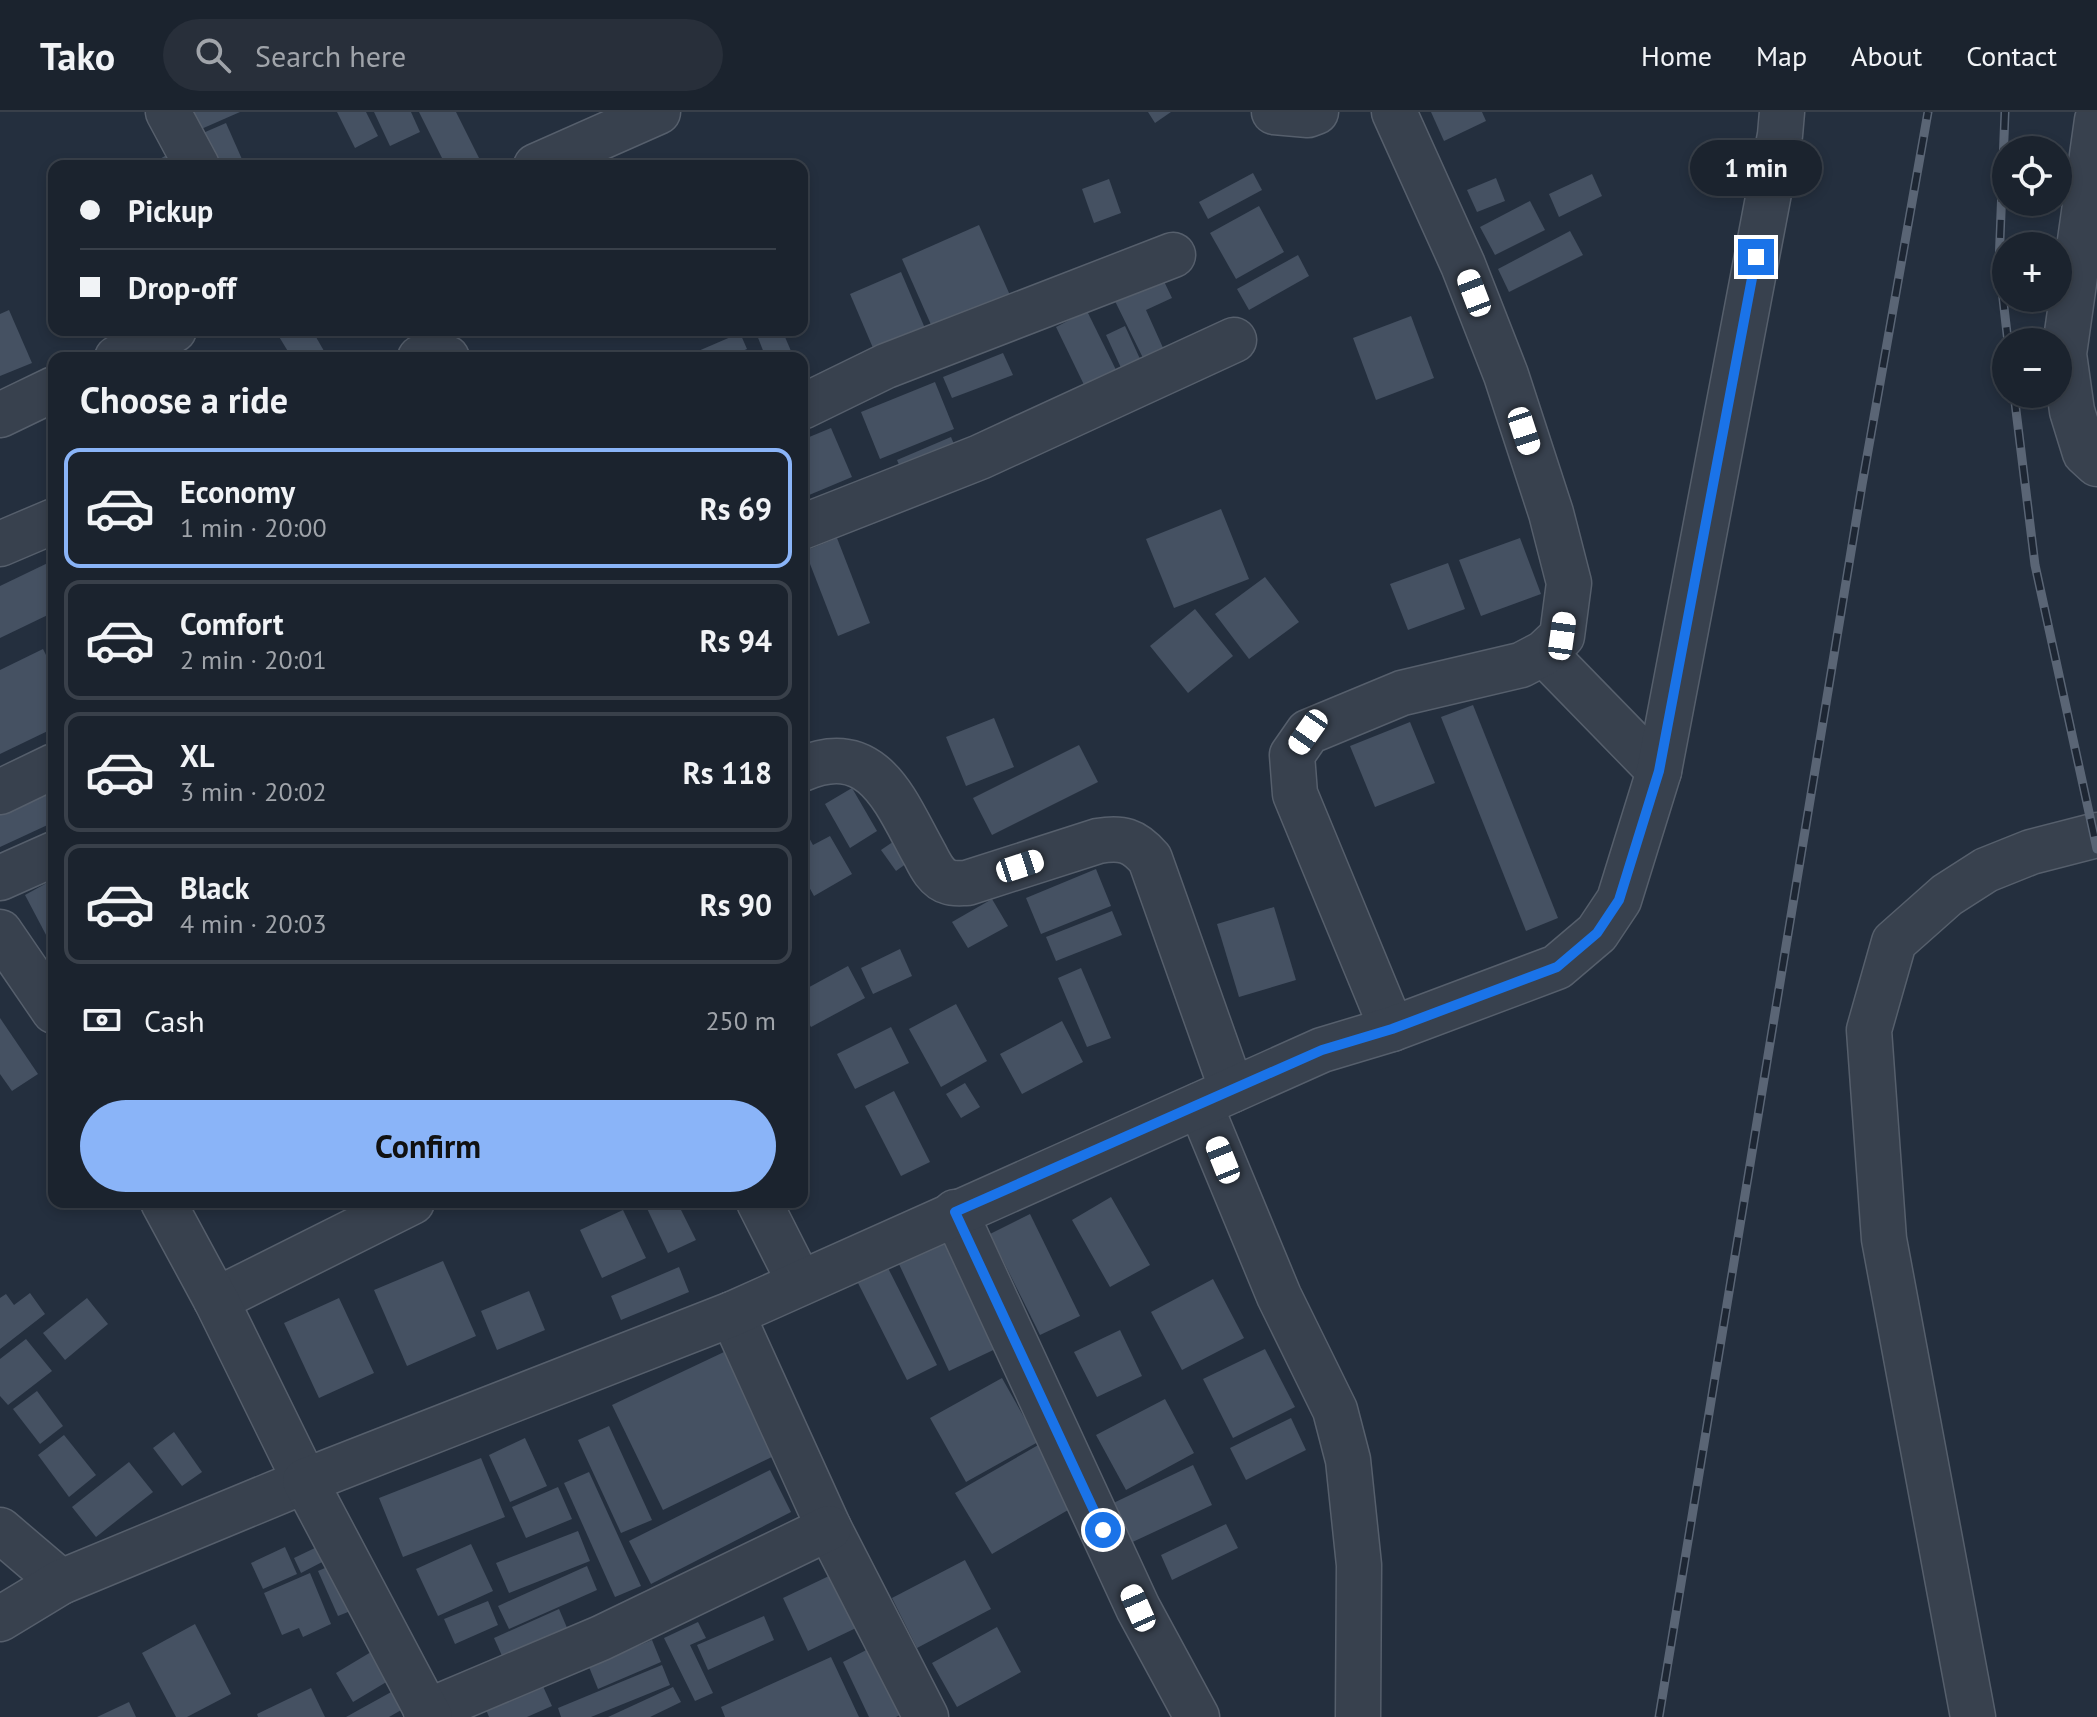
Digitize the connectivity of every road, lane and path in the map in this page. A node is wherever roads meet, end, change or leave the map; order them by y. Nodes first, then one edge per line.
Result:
1 (168, 112) edge
2 (658, 112) edge
3 (1274, 112) edge
4 (1316, 112) edge
5 (1394, 112) edge
6 (1782, 112) edge
7 (2097, 120) edge
8 (194, 160) edge
9 (550, 160) edge
10 (1173, 255) dead end
11 (162, 336) edge
12 (1234, 340) dead end
13 (129, 352) edge
14 (48, 392) edge
15 (808, 404) edge
16 (0, 415) edge
17 (2097, 464) edge
18 (48, 524) edge
19 (808, 525) edge
20 (0, 544) edge
21 (1544, 653) junction
22 (808, 767) edge
23 (48, 769) edge
24 (1659, 771) junction
25 (0, 792) edge
26 (2097, 835) edge
27 (48, 857) edge
28 (0, 878) edge
29 (0, 932) edge
30 (48, 996) edge
31 (1392, 1029) junction
32 (1216, 1098) junction
33 (166, 1208) edge
34 (400, 1208) edge
35 (762, 1208) edge
36 (955, 1212) junction
37 (800, 1283) junction
38 (216, 1300) junction
39 (732, 1314) junction
40 (305, 1481) junction
41 (829, 1528) junction
42 (0, 1530) edge
43 (61, 1582) junction
44 (0, 1619) edge
45 (428, 1714) edge
46 (926, 1717) edge
47 (1197, 1717) edge
48 (1358, 1717) edge
49 (1973, 1717) edge

1 - 8 street
2 - 9 street
3 - 4 street
5 - 21 street
6 - 24 street
7 - 17 street
10 - 15 street
11 - 13 street
12 - 19 street
14 - 16 street
18 - 20 street
21 - 24 street
21 - 31 street
22 - 32 street
23 - 25 street
24 - 31 street
26 - 49 street
27 - 28 street
29 - 30 street
31 - 32 street
32 - 36 street
32 - 48 street
33 - 38 street
34 - 38 street
35 - 37 street
36 - 37 street
36 - 47 street
37 - 39 street
38 - 40 street
39 - 40 street
39 - 41 street
40 - 43 street
40 - 45 street
41 - 45 street
41 - 46 street
42 - 43 street
43 - 44 street

